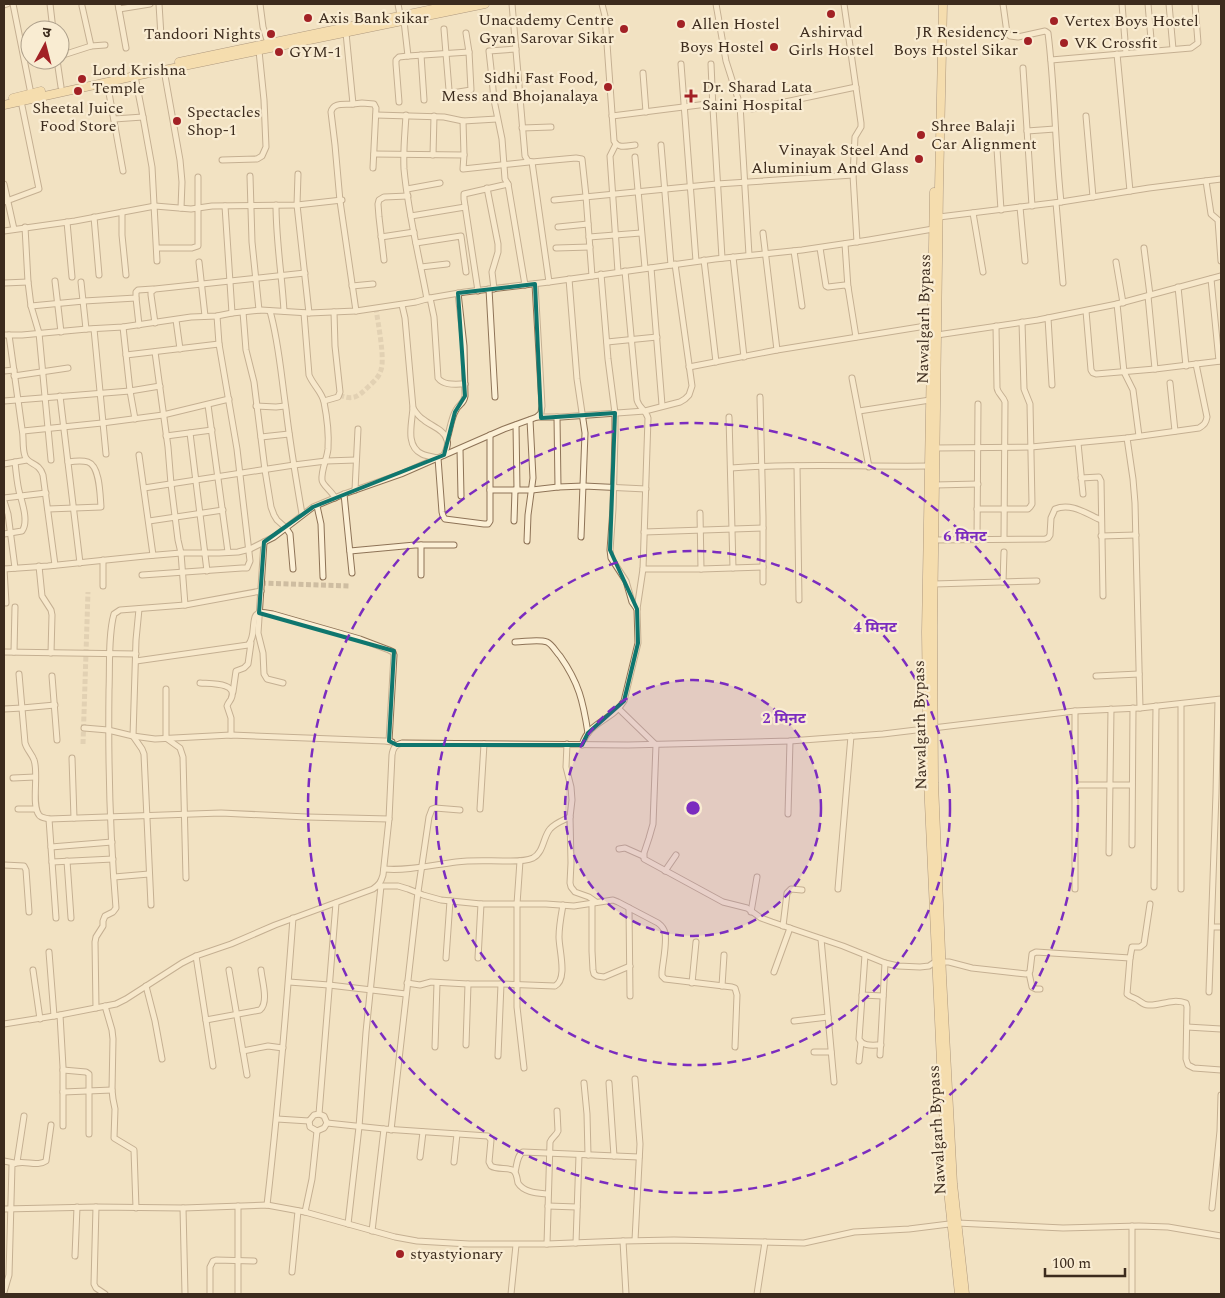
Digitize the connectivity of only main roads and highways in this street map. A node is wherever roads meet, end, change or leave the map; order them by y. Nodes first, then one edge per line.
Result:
1 (457, 4) edge
2 (485, 4) edge
3 (939, 4) edge
4 (943, 4) edge
5 (402, 18) junction
6 (4, 100) edge
7 (4, 105) edge
8 (930, 728) junction
9 (954, 1224) junction
10 (959, 1294) edge
11 (965, 1294) edge

1 - 5 main road
2 - 5 main road
3 - 8 main road, Nawalgarh Bypass
4 - 8 main road, Nawalgarh Bypass
5 - 6 main road
5 - 7 main road
8 - 9 main road, Nawalgarh Bypass
9 - 10 main road, Nawalgarh Bypass
9 - 11 main road, Nawalgarh Bypass

